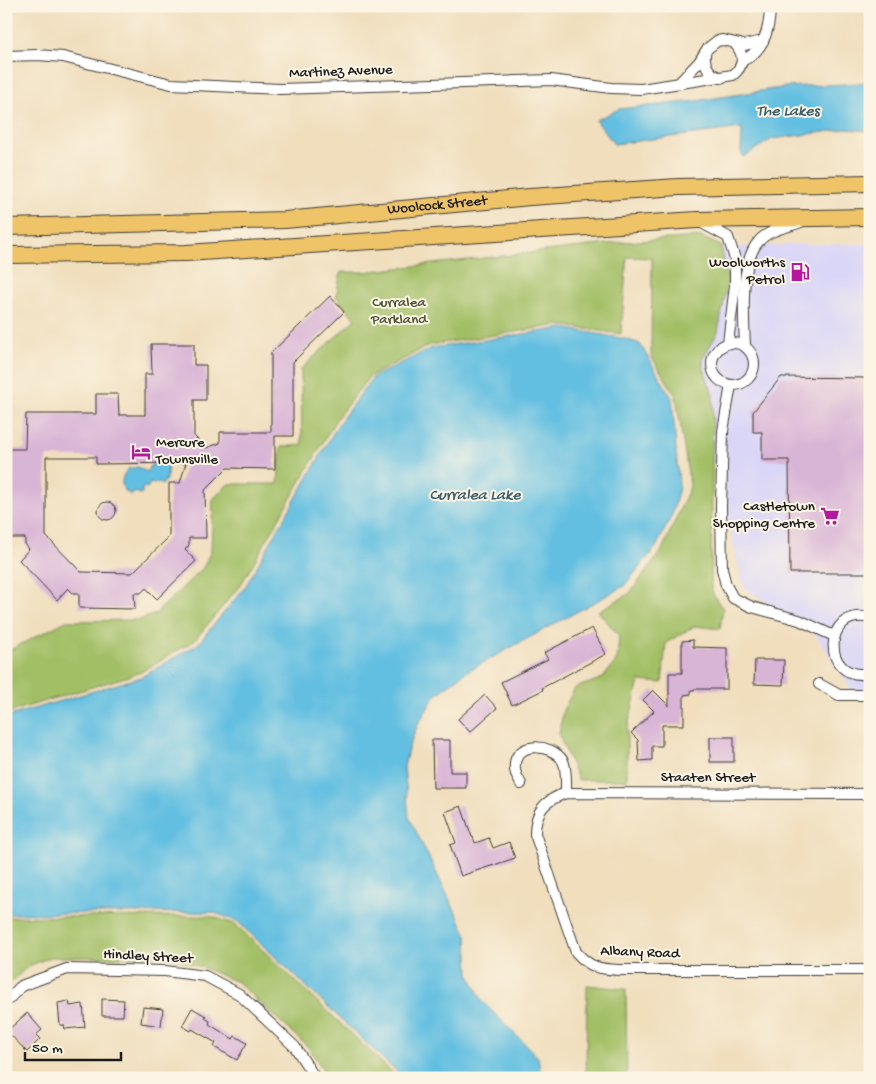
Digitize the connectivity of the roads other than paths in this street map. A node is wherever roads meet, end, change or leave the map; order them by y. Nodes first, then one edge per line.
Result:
1 (770, 6) edge
2 (762, 41) junction
3 (735, 44) junction
4 (705, 54) junction
5 (6, 56) edge
6 (742, 61) junction
7 (721, 78) junction
8 (679, 83) junction
9 (870, 182) edge
10 (816, 216) junction
11 (870, 216) edge
12 (697, 220) junction
13 (6, 226) edge
14 (6, 255) edge
15 (728, 343) junction
16 (745, 346) junction
17 (731, 384) junction
18 (870, 618) edge
19 (834, 636) junction
20 (870, 673) edge
21 (819, 684) dead end
22 (870, 696) edge
23 (521, 784) dead end
24 (566, 793) junction
25 (870, 794) edge
26 (548, 801) joint
27 (870, 970) edge
28 (6, 1002) edge
29 (315, 1078) edge

1 - 2 street, Martinez Avenue
2 - 3 street
2 - 6 street, Martinez Avenue
3 - 4 street
3 - 6 street
4 - 7 street
4 - 8 street
5 - 8 street, Martinez Avenue
6 - 7 street, Martinez Avenue
7 - 8 street, Martinez Avenue
9 - 13 main road, Woolcock Street
10 - 11 main road, Woolcock Street
10 - 12 main road, Woolcock Street
10 - 16 street
12 - 14 main road, Woolcock Street
12 - 15 street
15 - 16 street
15 - 17 street
16 - 17 street
17 - 19 street
18 - 19 street
19 - 20 street
21 - 22 street
23 - 24 street
24 - 25 street, Staaten Street
24 - 26 street, Staaten Street
26 - 27 street, Albany Road
28 - 29 street, Hindley Street

